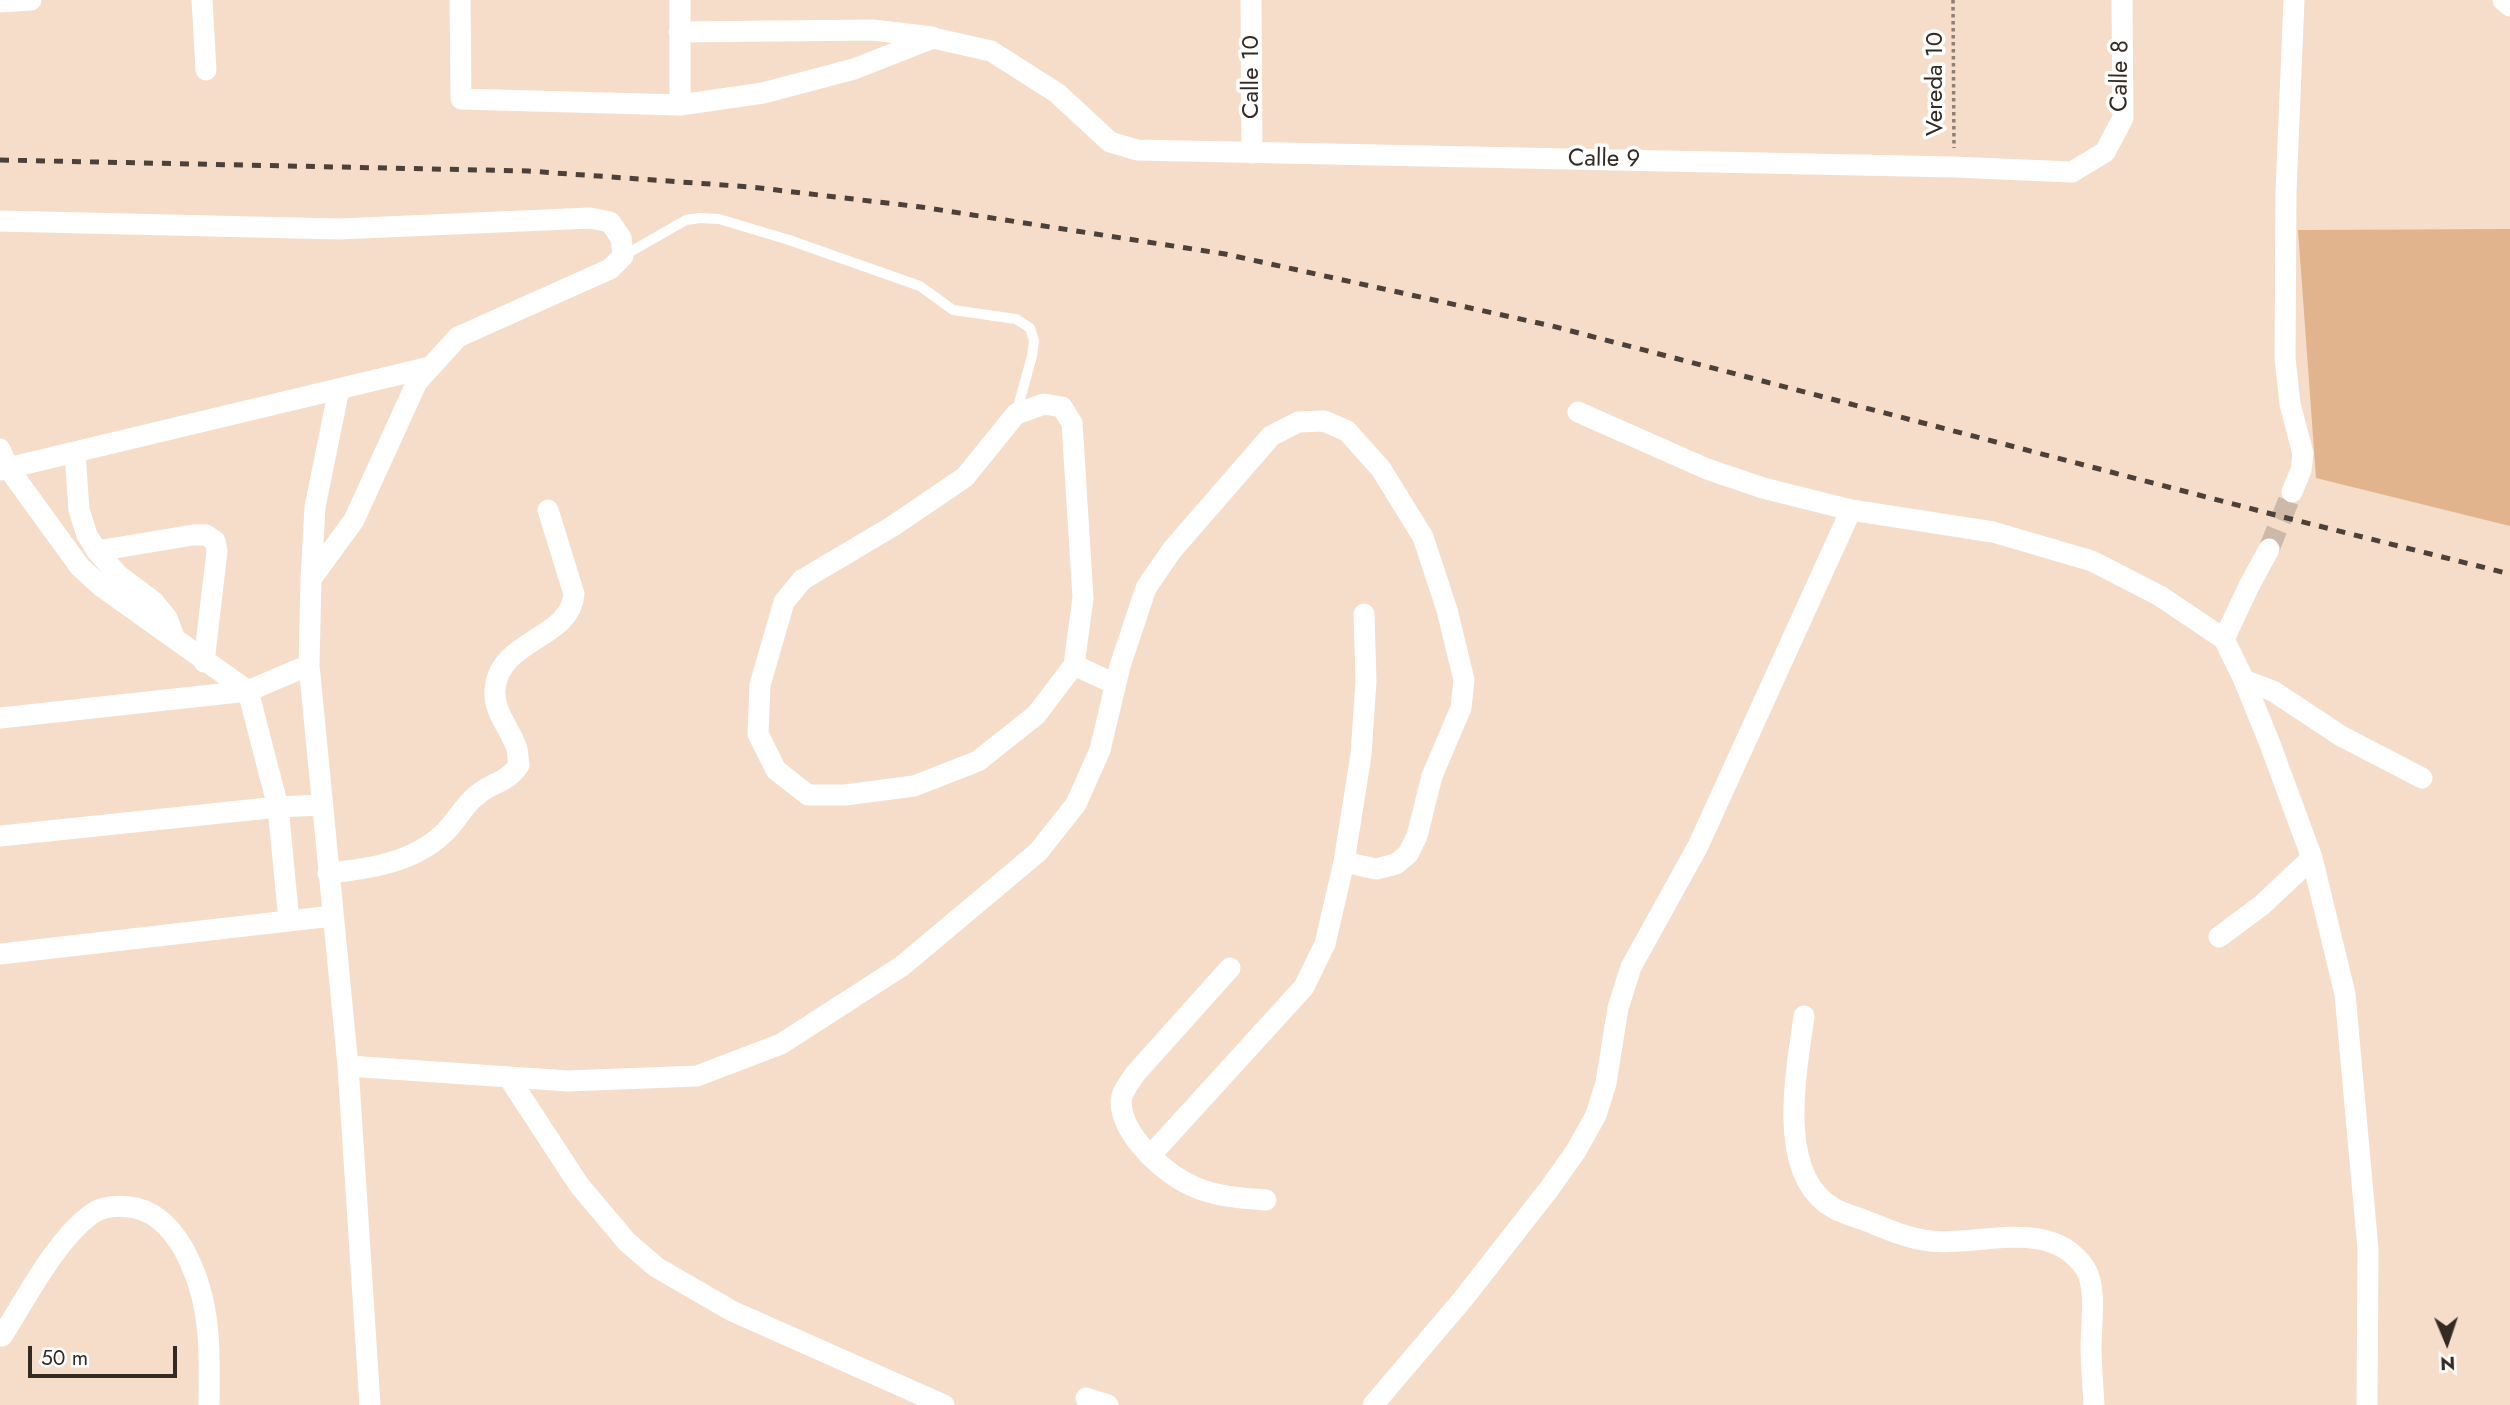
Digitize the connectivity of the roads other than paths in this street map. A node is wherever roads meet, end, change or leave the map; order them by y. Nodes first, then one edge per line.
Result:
1 (31, 0) edge
2 (202, 0) edge
3 (460, 0) edge
4 (680, 0) edge
5 (1251, 0) edge
6 (2122, 0) edge
7 (2294, 0) edge
8 (2503, 0) edge
9 (0, 2) edge
10 (2510, 6) edge
11 (679, 32) junction
12 (933, 38) junction
13 (206, 70) dead end
14 (680, 105) junction
15 (1252, 153) junction
16 (2072, 172) joint
17 (0, 221) edge
18 (623, 256) junction
19 (430, 367) junction
20 (339, 389) junction
21 (1578, 412) dead end
22 (1016, 414) junction
23 (75, 453) junction
24 (3, 462) edge
25 (2292, 492) tunnel mouth
26 (548, 510) dead end
27 (1852, 510) junction
28 (61, 540) junction
29 (92, 543) junction
30 (2269, 550) tunnel mouth
31 (310, 579) junction
32 (136, 600) junction
33 (1364, 614) dead end
34 (2224, 639) junction
35 (204, 662) junction
36 (309, 665) junction
37 (1074, 666) junction
38 (2244, 680) junction
39 (1115, 684) junction
40 (248, 691) junction
41 (0, 718) edge
42 (2422, 778) dead end
43 (321, 805) junction
44 (278, 807) junction
45 (0, 836) edge
46 (2312, 858) junction
47 (1343, 862) junction
48 (328, 873) junction
49 (332, 916) junction
50 (289, 921) junction
51 (2219, 937) dead end
52 (0, 954) edge
53 (1230, 968) dead end
54 (1804, 1016) dead end
55 (348, 1066) junction
56 (509, 1078) junction
57 (1150, 1156) junction
58 (1266, 1200) dead end
59 (2, 1336) dead end
60 (1086, 1398) dead end
61 (365, 1401) edge
62 (209, 1405) edge
63 (944, 1405) edge
64 (1108, 1405) edge
65 (1373, 1405) edge
66 (2094, 1405) edge
67 (2367, 1405) edge

1 - 9 street
2 - 13 street
3 - 14 street
4 - 11 street
5 - 15 street, Calle 10
6 - 16 street, Calle 8
7 - 25 street
8 - 10 street
11 - 12 street
11 - 14 street
12 - 14 street
12 - 15 street, Calle 9
15 - 16 street, Calle 9
17 - 18 street
18 - 19 street
18 - 22 lane
19 - 20 street
19 - 31 street
20 - 23 street
20 - 31 street
21 - 27 street
22 - 37 street
22 - 37 street
23 - 24 street
23 - 29 street
24 - 28 street
26 - 48 street
27 - 34 street
27 - 65 street
28 - 29 street
28 - 32 street
29 - 32 street
29 - 35 street
30 - 34 street
31 - 36 street
32 - 35 street
33 - 47 street
34 - 38 street
35 - 40 street
36 - 40 street
36 - 43 street
37 - 39 street
38 - 42 street
38 - 46 street
39 - 47 street
39 - 56 street
40 - 41 street
40 - 44 street
43 - 44 street
43 - 48 street
44 - 45 street
44 - 50 street
46 - 51 street
46 - 67 street
47 - 57 street
48 - 49 street
49 - 50 street
49 - 55 street
50 - 52 street
53 - 57 street
54 - 66 street
55 - 56 street
55 - 61 street
56 - 63 street
57 - 58 street
59 - 62 street
60 - 64 street

